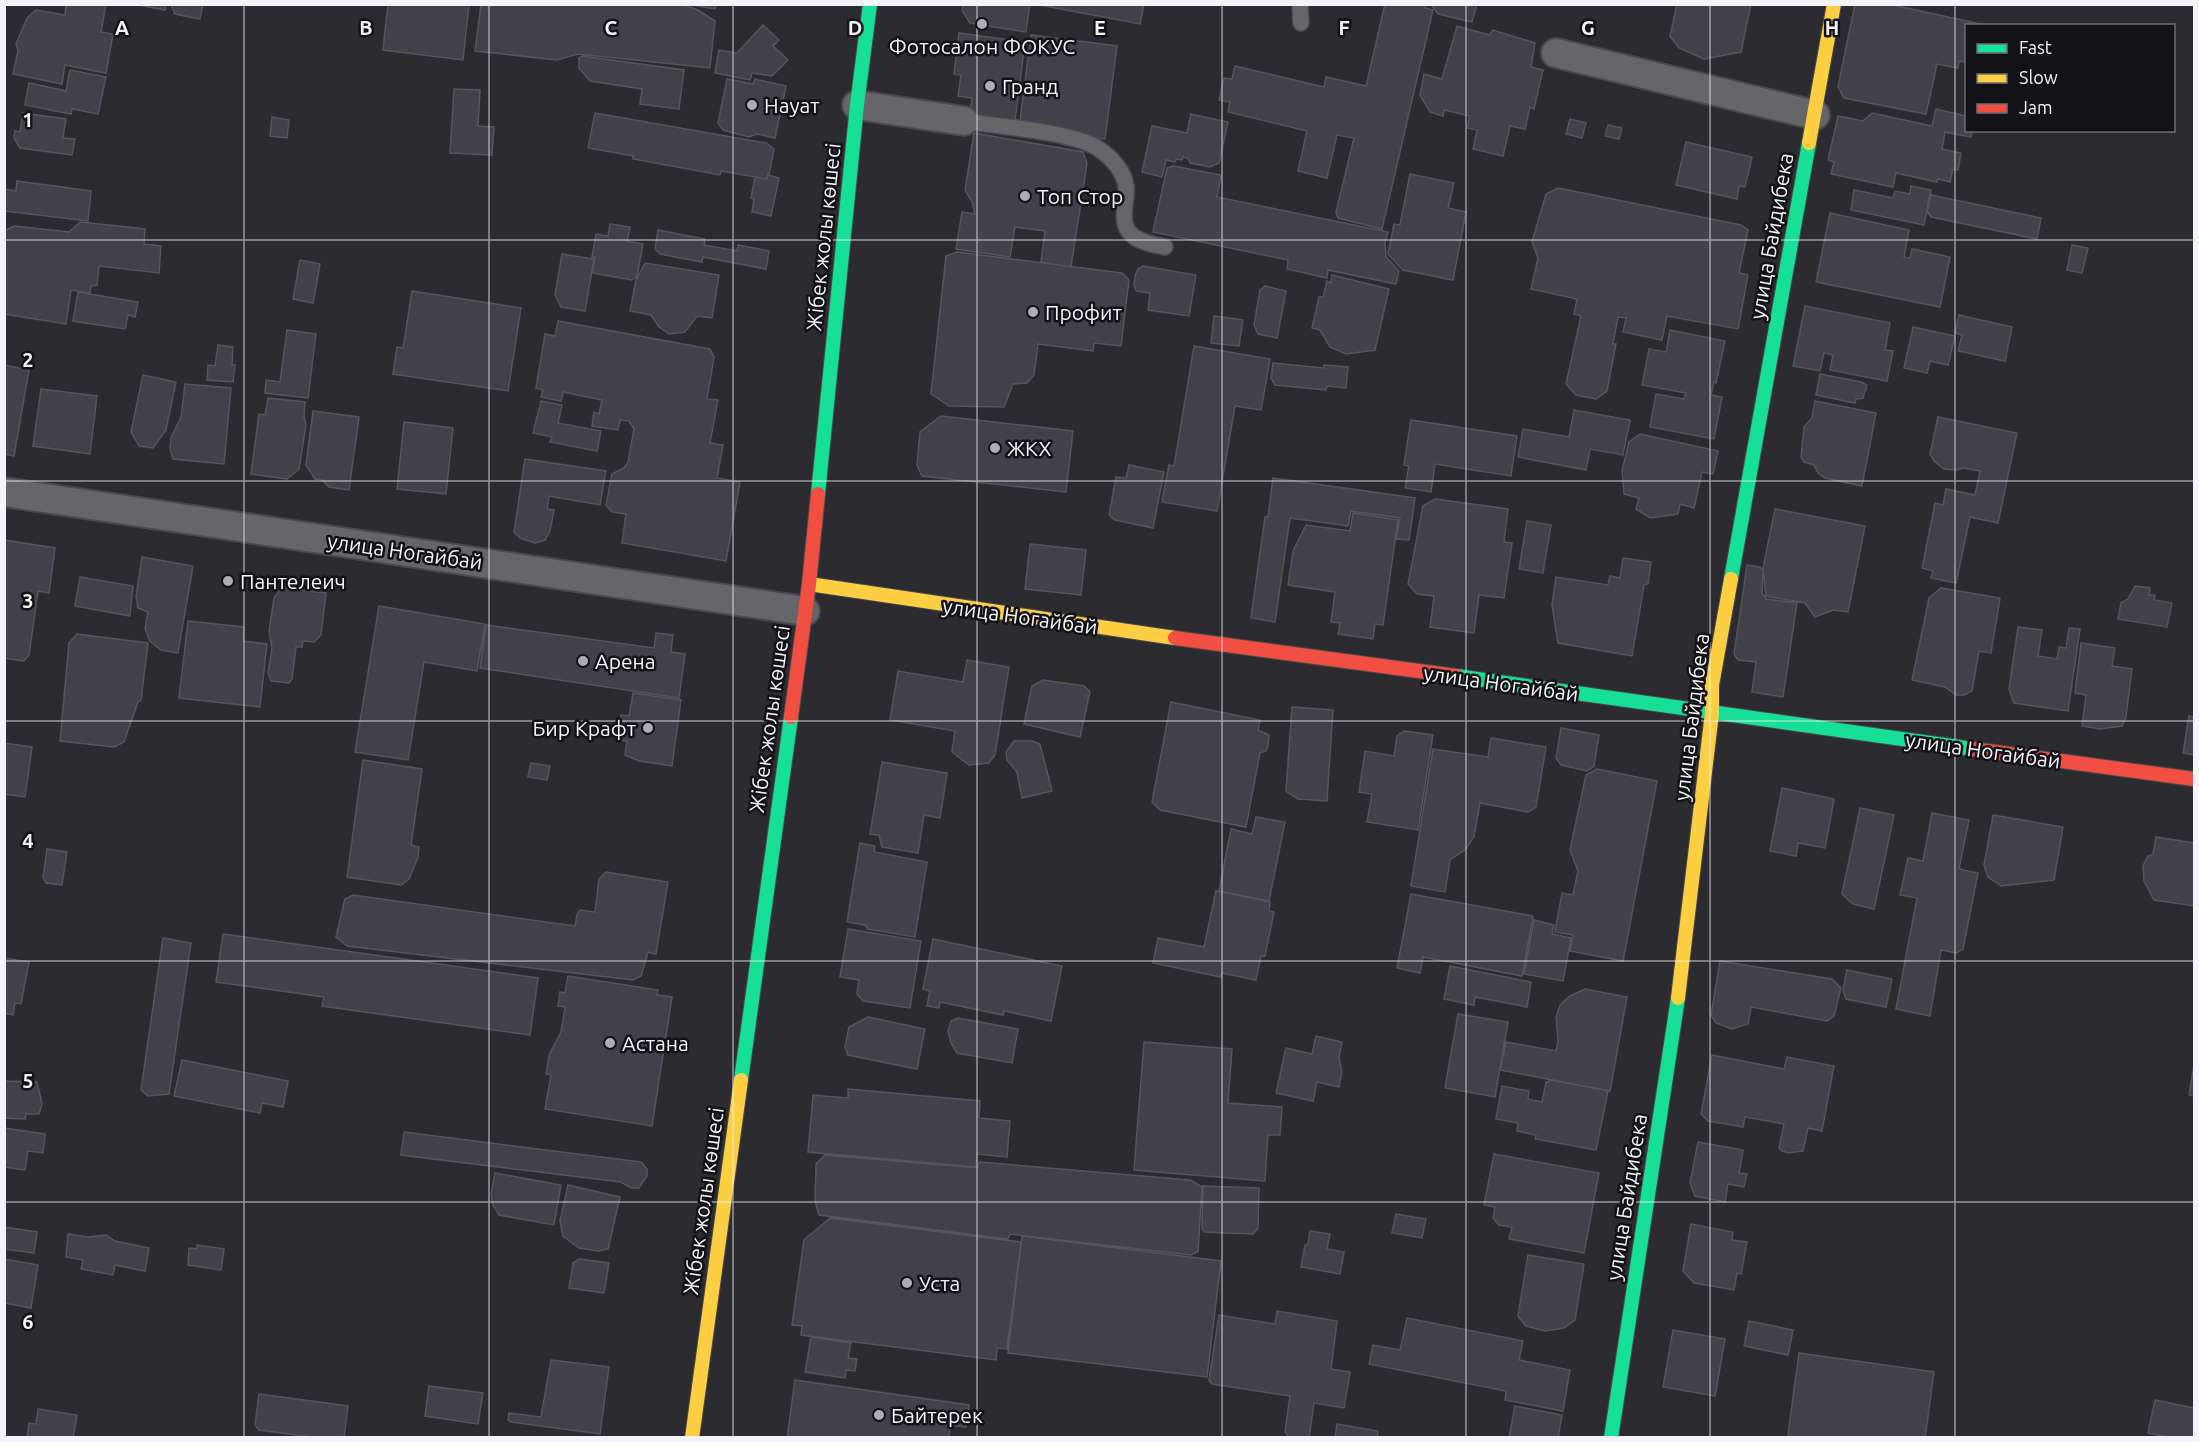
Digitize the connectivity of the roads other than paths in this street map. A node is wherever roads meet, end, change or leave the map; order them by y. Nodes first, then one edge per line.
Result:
1 (870, 4) edge
2 (1300, 4) edge
3 (1834, 4) edge
4 (1301, 23) dead end
5 (1556, 53) dead end
6 (858, 105) junction
7 (1815, 115) junction
8 (964, 121) joint
9 (1165, 247) dead end
10 (4, 492) edge
11 (807, 598) junction
12 (1712, 713) junction
13 (2194, 779) edge
14 (692, 1437) edge
15 (1611, 1437) edge

1 - 6 main road, Жібек жолы көшесі
2 - 4 lane
3 - 7 main road, улица Байдибека
5 - 7 street
6 - 8 street
6 - 11 main road, Жібек жолы көшесі
7 - 12 main road, улица Байдибека
8 - 9 lane
10 - 11 street, улица Ногайбай
11 - 12 main road, улица Ногайбай
11 - 14 main road, Жібек жолы көшесі
12 - 13 main road, улица Ногайбай
12 - 15 main road, улица Байдибека

